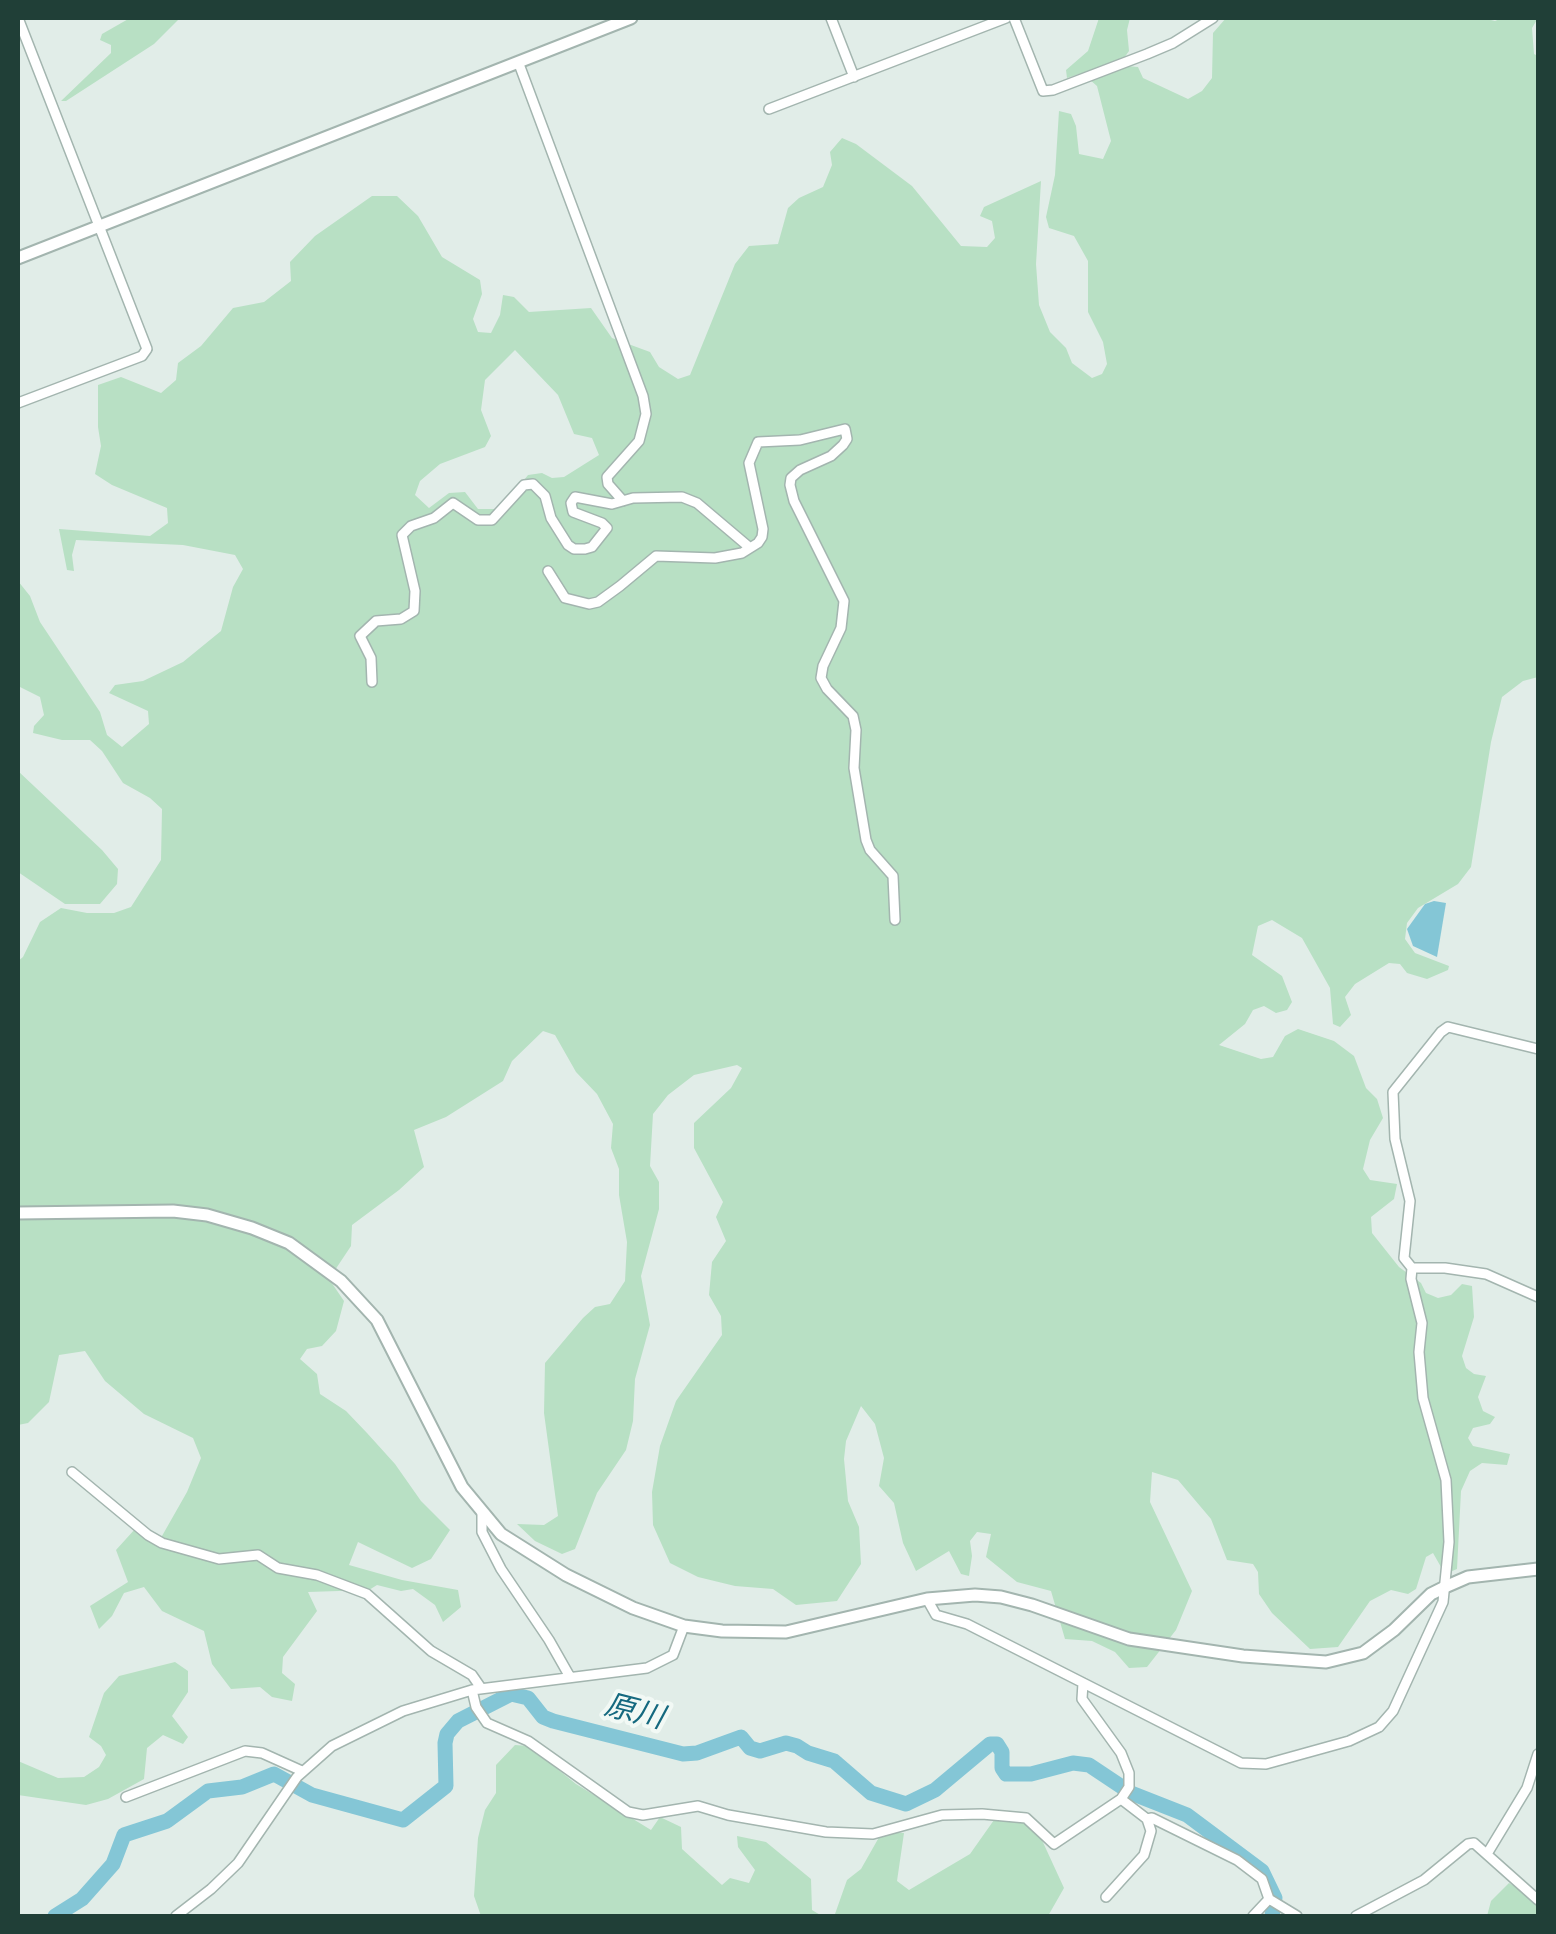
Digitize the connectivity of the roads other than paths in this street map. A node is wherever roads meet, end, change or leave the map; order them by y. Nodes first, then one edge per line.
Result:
1 (18, 18) edge
2 (632, 18) edge
3 (831, 18) edge
4 (1010, 18) edge
5 (1213, 18) edge
6 (616, 20) edge
7 (519, 64) junction
8 (854, 77) junction
9 (770, 110) dead end
10 (98, 227) junction
11 (18, 258) edge
12 (18, 399) edge
13 (623, 502) junction
14 (749, 547) junction
15 (548, 571) dead end
16 (372, 682) dead end
17 (895, 920) dead end
18 (1538, 1050) edge
19 (18, 1213) edge
20 (1412, 1268) junction
21 (1538, 1297) edge
22 (72, 1472) dead end
23 (482, 1514) junction
24 (1538, 1568) edge
25 (1444, 1586) junction
26 (927, 1600) junction
27 (684, 1626) junction
28 (570, 1677) junction
29 (1082, 1683) junction
30 (476, 1689) junction
31 (1538, 1754) edge
32 (300, 1774) junction
33 (1126, 1793) junction
34 (126, 1797) dead end
35 (1147, 1819) junction
36 (1487, 1854) junction
37 (1106, 1898) dead end
38 (1538, 1900) edge
39 (1272, 1902) junction
40 (176, 1916) edge
41 (1253, 1916) edge
42 (1297, 1916) edge
43 (1356, 1916) edge

1 - 10 street
2 - 6 street
3 - 8 street
4 - 5 street
4 - 8 street
6 - 7 street
7 - 10 street
7 - 13 street
8 - 9 street
10 - 11 street
10 - 12 street
13 - 14 street
13 - 16 street
14 - 15 street
14 - 17 street
18 - 20 street
19 - 23 street
20 - 21 street
20 - 25 street
22 - 30 street
23 - 27 street
23 - 28 street
24 - 25 street
25 - 26 street
25 - 29 street
26 - 27 street
26 - 29 street
27 - 28 street
28 - 30 street
29 - 33 street
30 - 32 street
30 - 33 street
31 - 36 street
32 - 34 street
32 - 40 street
33 - 35 street
35 - 37 street
35 - 39 street
36 - 38 street
36 - 43 street
39 - 41 street
39 - 42 street

